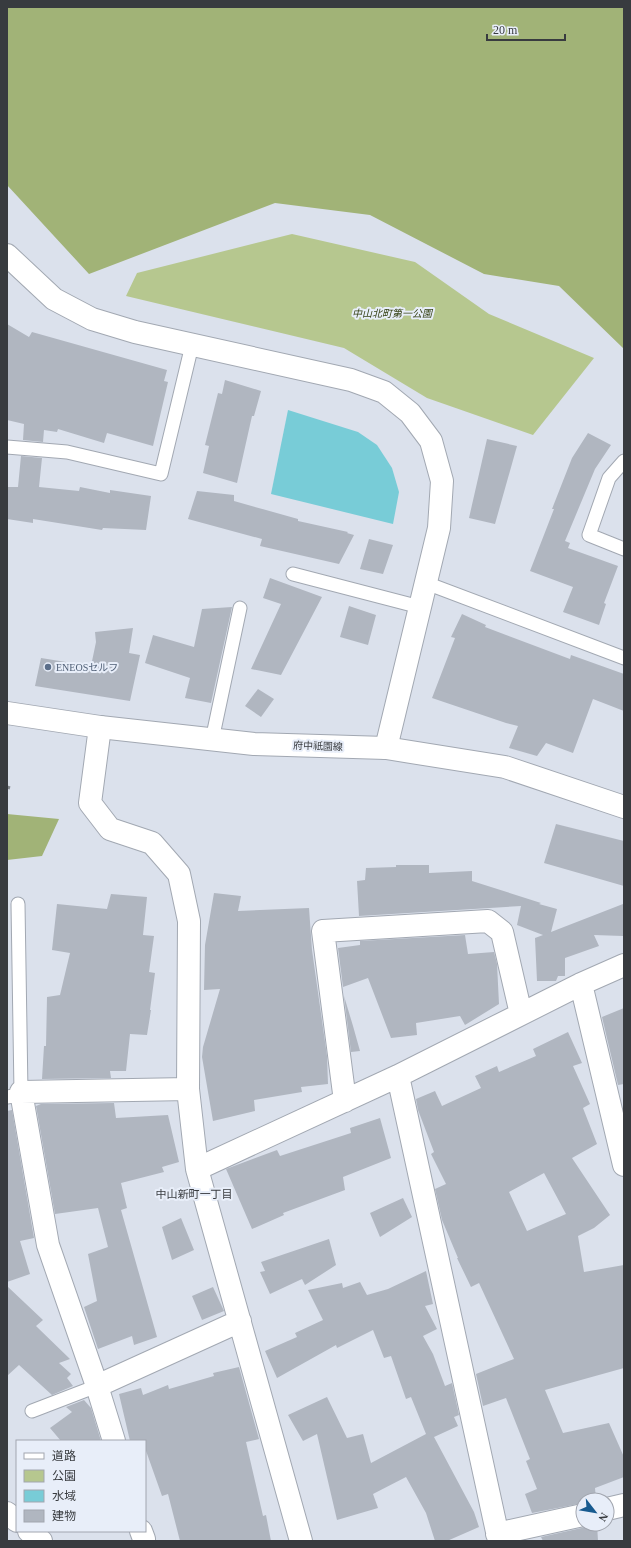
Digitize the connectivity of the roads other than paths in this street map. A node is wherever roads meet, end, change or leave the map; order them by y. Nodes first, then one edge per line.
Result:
1 (7, 255) edge
2 (192, 345) junction
3 (7, 447) edge
4 (624, 461) edge
5 (624, 549) edge
6 (293, 574) dead end
7 (426, 583) junction
8 (420, 607) junction
9 (240, 608) dead end
10 (624, 658) edge
11 (7, 713) edge
12 (100, 728) junction
13 (212, 740) junction
14 (386, 748) junction
15 (624, 807) edge
16 (18, 904) dead end
17 (624, 965) edge
18 (581, 984) junction
19 (521, 1014) junction
20 (398, 1076) junction
21 (188, 1090) junction
22 (16, 1095) edge
23 (345, 1101) junction
24 (624, 1165) edge
25 (197, 1169) junction
26 (240, 1322) junction
27 (97, 1386) junction
28 (32, 1410) dead end
29 (114, 1440) edge
30 (7, 1513) edge
31 (575, 1517) edge
32 (16, 1520) edge
33 (28, 1532) edge
34 (30, 1532) edge
35 (498, 1538) edge
36 (21, 1541) edge
37 (40, 1541) edge
38 (301, 1541) edge

1 - 2 street
2 - 3 lane
2 - 7 street
4 - 5 lane
6 - 8 lane
7 - 8 street
7 - 10 lane
8 - 14 street
9 - 13 lane
11 - 12 street, 府中祇園線
12 - 13 street, 府中祇園線
12 - 21 street
13 - 14 street, 府中祇園線
14 - 15 street, 府中祇園線
16 - 22 lane
17 - 18 street
18 - 19 street
18 - 24 street
19 - 20 street
19 - 23 street
20 - 23 street
20 - 35 street
21 - 22 street
21 - 25 street
22 - 27 street
23 - 25 street
25 - 26 street
26 - 27 street
26 - 38 street
27 - 28 lane
27 - 29 street
30 - 32 street
31 - 35 street
33 - 36 lane
34 - 37 street

